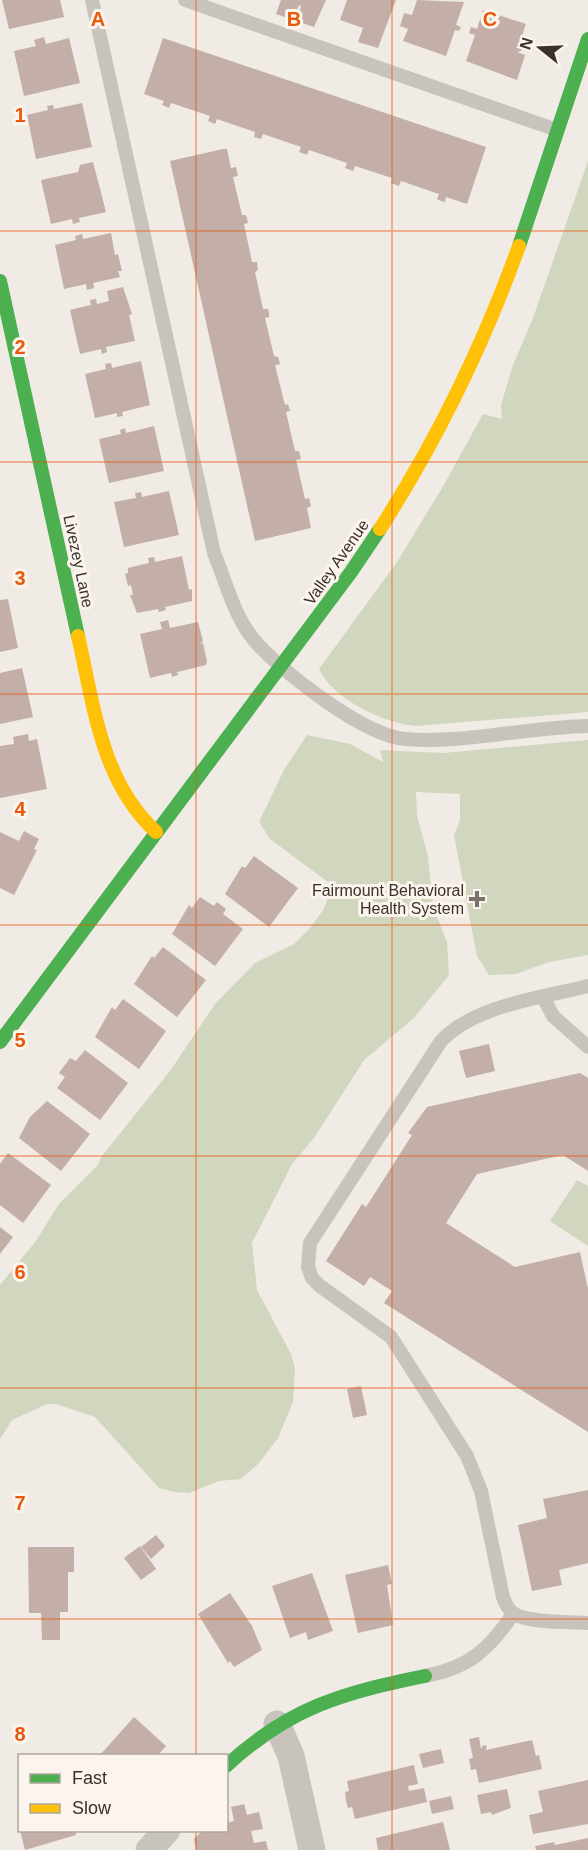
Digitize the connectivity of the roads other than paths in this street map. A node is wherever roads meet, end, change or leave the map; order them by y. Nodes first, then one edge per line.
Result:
1 (92, 0) edge
2 (185, 0) edge
3 (588, 39) edge
4 (557, 130) junction
5 (0, 281) edge
6 (281, 666) junction
7 (588, 726) edge
8 (156, 832) junction
9 (588, 986) edge
10 (543, 998) junction
11 (0, 1042) edge
12 (588, 1047) edge
13 (513, 1614) junction
14 (588, 1623) edge
15 (424, 1676) joint
16 (277, 1724) junction
17 (228, 1764) edge
18 (165, 1832) edge
19 (148, 1850) edge
20 (312, 1850) edge

1 - 6 lane
2 - 4 lane
3 - 4 street, Valley Avenue
4 - 6 street, Valley Avenue
5 - 8 street, Livezey Lane
6 - 7 lane
6 - 8 street, Valley Avenue
8 - 11 street, Valley Avenue
9 - 10 lane
10 - 12 lane
10 - 13 lane
13 - 14 lane
13 - 15 lane
15 - 16 street
16 - 17 street
16 - 20 street
18 - 19 street

